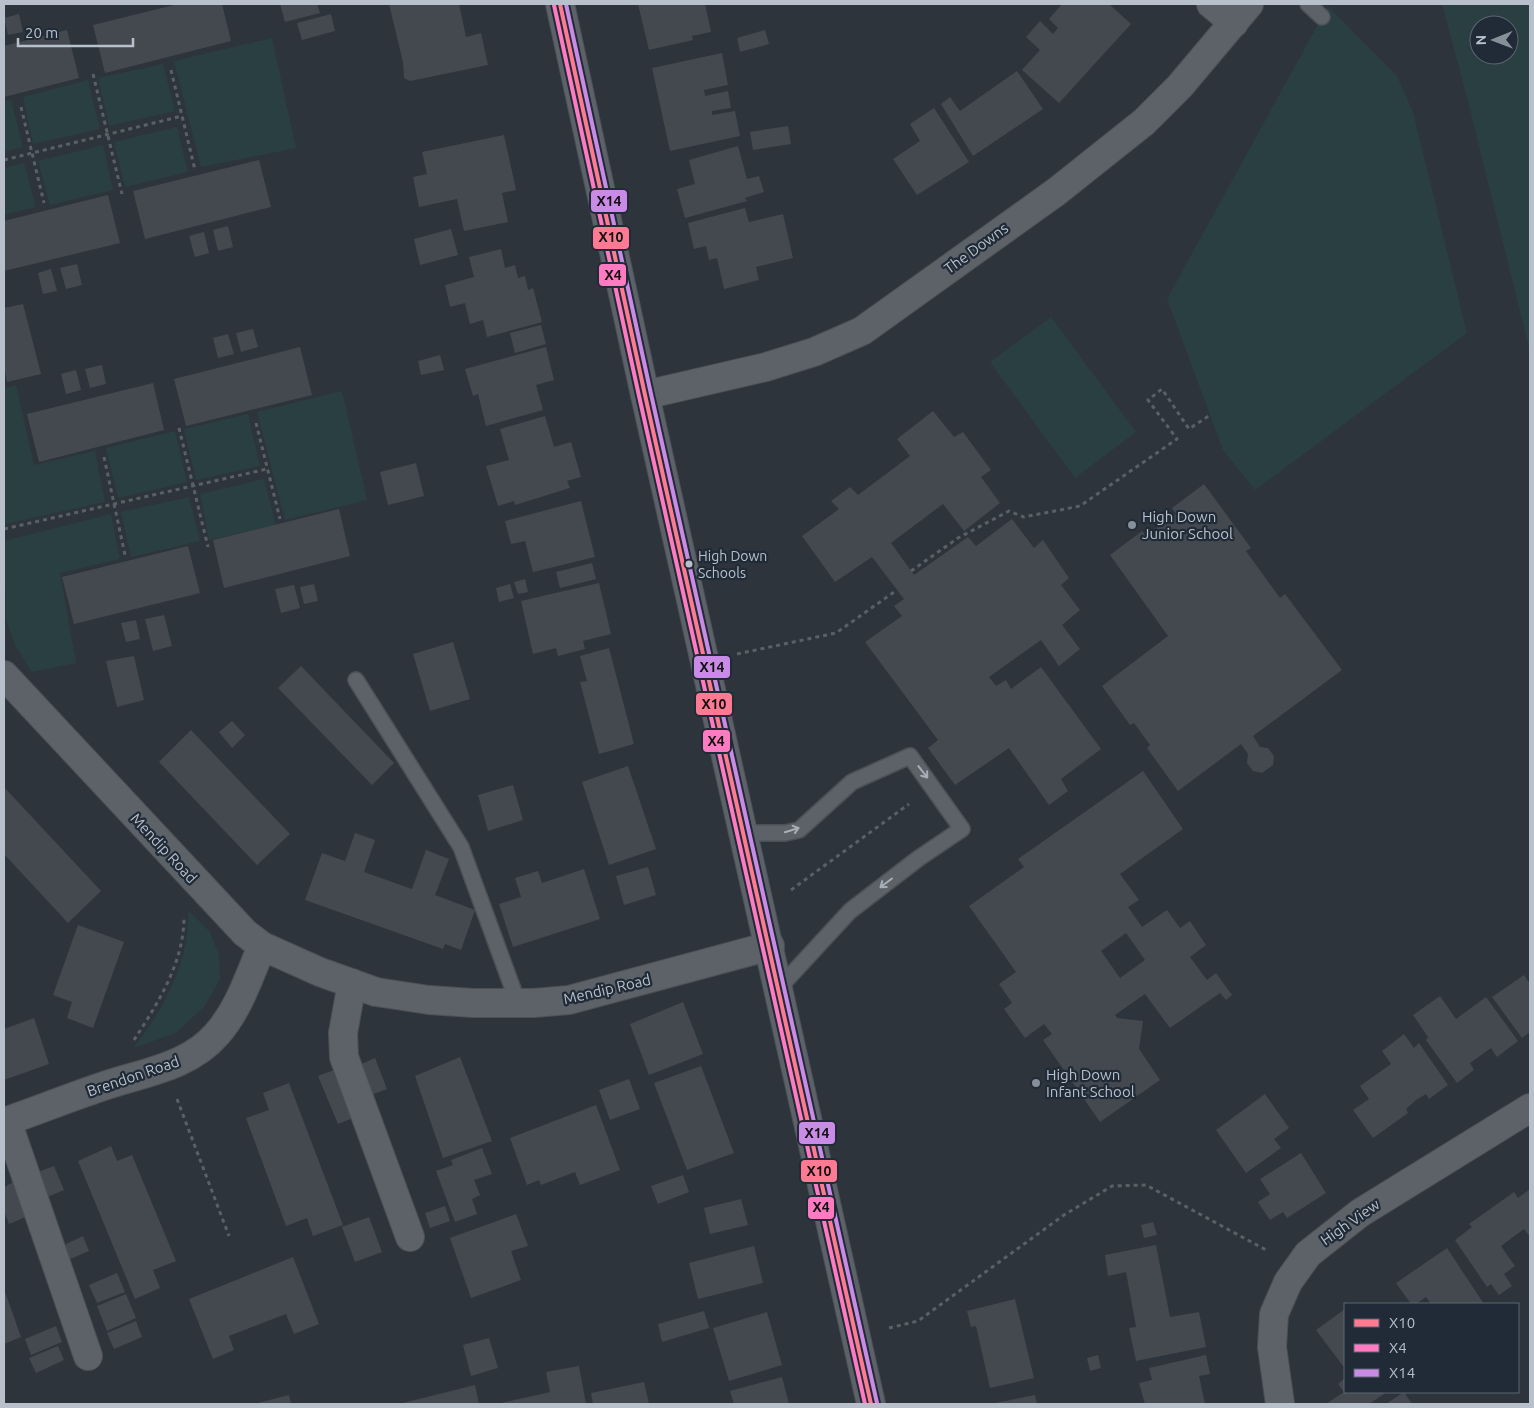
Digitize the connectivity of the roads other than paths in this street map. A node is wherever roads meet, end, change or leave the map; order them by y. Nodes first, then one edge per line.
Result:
1 (560, 4) edge
2 (1211, 4) edge
3 (1308, 4) edge
4 (1242, 13) edge
5 (1322, 17) dead end
6 (644, 395) junction
7 (4, 675) edge
8 (356, 680) dead end
9 (744, 833) junction
10 (262, 946) junction
11 (770, 946) junction
12 (352, 983) junction
13 (779, 988) junction
14 (518, 1003) junction
15 (1530, 1108) edge
16 (5, 1122) edge
17 (410, 1237) dead end
18 (88, 1356) dead end
19 (871, 1404) edge
20 (1280, 1404) edge

1 - 6 street
2 - 4 street
3 - 5 lane
4 - 6 street, The Downs
6 - 9 street
7 - 10 street, Mendip Road
8 - 14 lane
9 - 11 street
9 -> 13 lane
10 - 12 street, Mendip Road
10 - 16 street, Brendon Road
11 - 13 street
11 - 14 street, Mendip Road
12 - 14 street, Mendip Road
12 - 17 street
13 - 19 street
15 - 20 street, High View
16 - 18 street, Brendon Road

